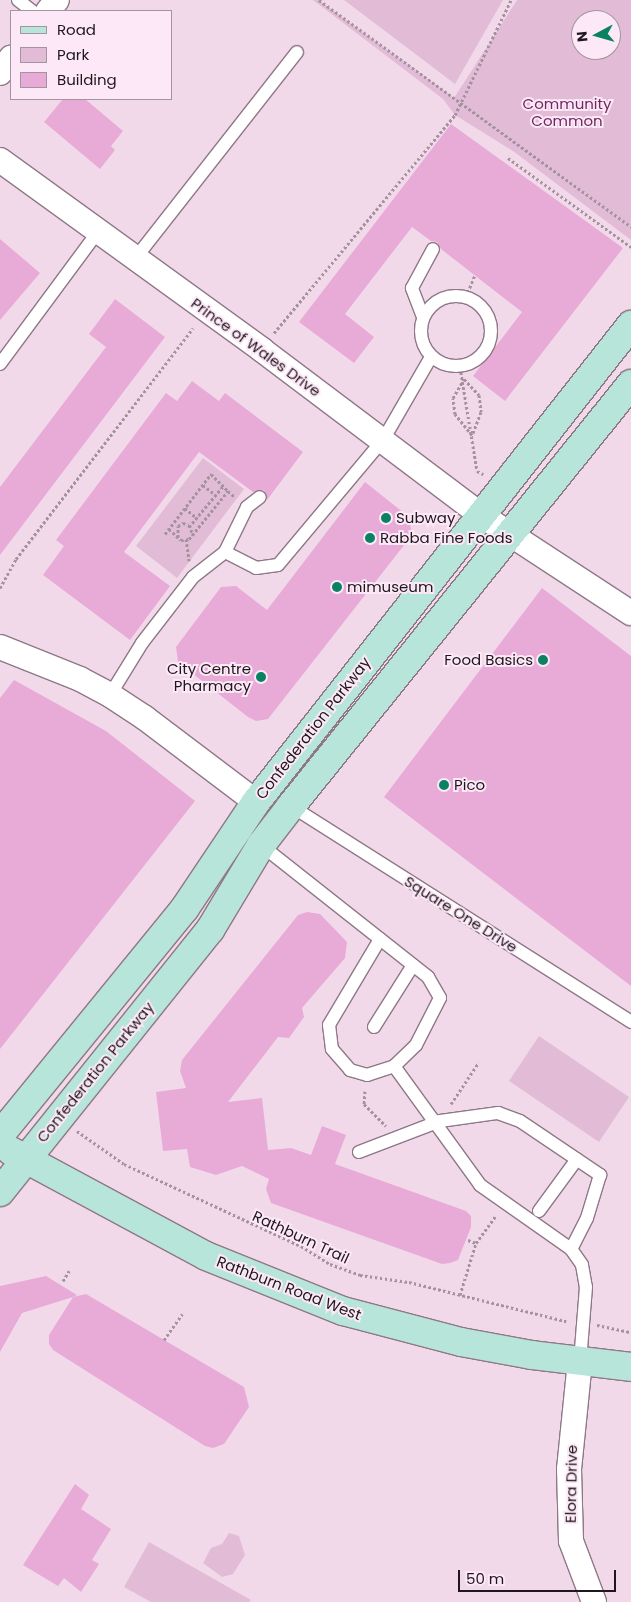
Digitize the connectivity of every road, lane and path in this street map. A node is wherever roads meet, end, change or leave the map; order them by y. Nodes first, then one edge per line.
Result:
1 (18, 0) edge
2 (57, 0) edge
3 (320, 0) edge
4 (511, 0) edge
5 (31, 10) edge
6 (49, 10) edge
7 (297, 52) dead end
8 (10, 59) edge
9 (0, 73) edge
10 (462, 104) junction
11 (508, 158) dead end
12 (0, 160) edge
13 (631, 227) edge
14 (98, 233) junction
15 (631, 247) edge
16 (433, 249) dead end
17 (134, 260) junction
18 (475, 276) dead end
19 (466, 297) junction
20 (205, 310) junction
21 (423, 317) junction
22 (631, 325) edge
23 (262, 350) junction
24 (431, 357) junction
25 (0, 364) edge
26 (462, 373) junction
27 (631, 384) edge
28 (472, 435) junction
29 (383, 440) junction
30 (477, 471) dead end
31 (202, 485) junction
32 (224, 485) junction
33 (228, 491) junction
34 (216, 495) junction
35 (260, 497) dead end
36 (247, 507) junction
37 (185, 508) junction
38 (203, 511) junction
39 (181, 514) junction
40 (481, 515) junction
41 (208, 516) junction
42 (197, 518) junction
43 (183, 523) junction
44 (189, 527) junction
45 (168, 529) junction
46 (164, 534) dead end
47 (511, 534) junction
48 (193, 535) junction
49 (178, 538) junction
50 (225, 552) junction
51 (0, 588) edge
52 (631, 613) edge
53 (0, 647) edge
54 (110, 695) junction
55 (256, 802) junction
56 (291, 806) junction
57 (262, 846) junction
58 (380, 939) junction
59 (413, 965) junction
60 (631, 1022) edge
61 (374, 1027) dead end
62 (479, 1062) dead end
63 (394, 1066) junction
64 (367, 1075) junction
65 (436, 1122) junction
66 (0, 1135) edge
67 (83, 1135) dead end
68 (397, 1137) junction
69 (0, 1145) edge
70 (359, 1152) dead end
71 (26, 1159) junction
72 (577, 1159) junction
73 (0, 1192) edge
74 (505, 1202) junction
75 (539, 1211) dead end
76 (468, 1240) dead end
77 (476, 1243) junction
78 (571, 1249) junction
79 (69, 1271) dead end
80 (63, 1281) dead end
81 (460, 1295) junction
82 (182, 1314) dead end
83 (557, 1320) dead end
84 (614, 1327) dead end
85 (631, 1332) edge
86 (164, 1340) dead end
87 (580, 1361) junction
88 (631, 1367) edge
89 (594, 1602) edge

1 - 5 lane
2 - 6 street
3 - 10 path
4 - 10 path
7 - 17 lane
8 - 9 street
10 - 13 path
10 - 23 path
11 - 15 path
12 - 14 street, Prince of Wales Drive
14 - 17 street, Prince of Wales Drive
14 - 25 lane
16 - 21 lane
17 - 20 street, Prince of Wales Drive
18 - 19 path
19 - 21 lane
19 - 26 lane
20 - 23 street, Prince of Wales Drive
20 - 51 path
21 - 24 lane
22 - 40 street, Confederation Parkway
23 - 29 street, Prince of Wales Drive
24 - 26 lane
24 - 29 lane
26 - 28 path
26 - 28 path
26 - 28 path
27 - 47 street, Confederation Parkway
28 - 30 path
29 - 40 street, Prince of Wales Drive
29 - 50 lane
31 - 32 path
31 - 34 path
31 - 37 path
32 - 33 path
32 - 34 path
33 - 36 path
33 - 41 path
34 - 38 path
35 - 36 lane
36 - 50 lane
37 - 39 path
37 - 42 path
38 - 41 path
38 - 42 path
39 - 43 path
39 - 45 path
40 - 47 street, Prince of Wales Drive
40 - 55 street, Confederation Parkway
41 - 48 path
42 - 44 path
43 - 44 path
43 - 49 path
44 - 48 path
45 - 46 path
45 - 49 path
47 - 52 street, Prince of Wales Drive
47 - 56 street, Confederation Parkway
48 - 49 path
50 - 54 lane
53 - 54 street
54 - 55 street
55 - 66 street, Confederation Parkway
56 - 57 street, Confederation Parkway
56 - 60 lane, Square One Drive
57 - 58 lane
57 - 71 street, Confederation Parkway
58 - 59 lane
58 - 64 lane
59 - 61 lane
59 - 63 lane
62 - 65 path
63 - 64 lane
63 - 65 lane
64 - 68 path
65 - 68 lane
65 - 72 lane
65 - 74 lane
67 - 81 path, Rathburn Trail
68 - 70 lane
69 - 71 street, Rathburn Road West
71 - 73 street, Confederation Parkway
71 - 87 street, Rathburn Road West
72 - 75 lane
72 - 78 lane
74 - 77 path
74 - 78 lane
76 - 77 path
77 - 81 path
78 - 87 lane
79 - 80 path
81 - 83 path, Rathburn Trail
82 - 86 path
84 - 85 path
87 - 88 street, Rathburn Road West
87 - 89 street, Elora Drive

